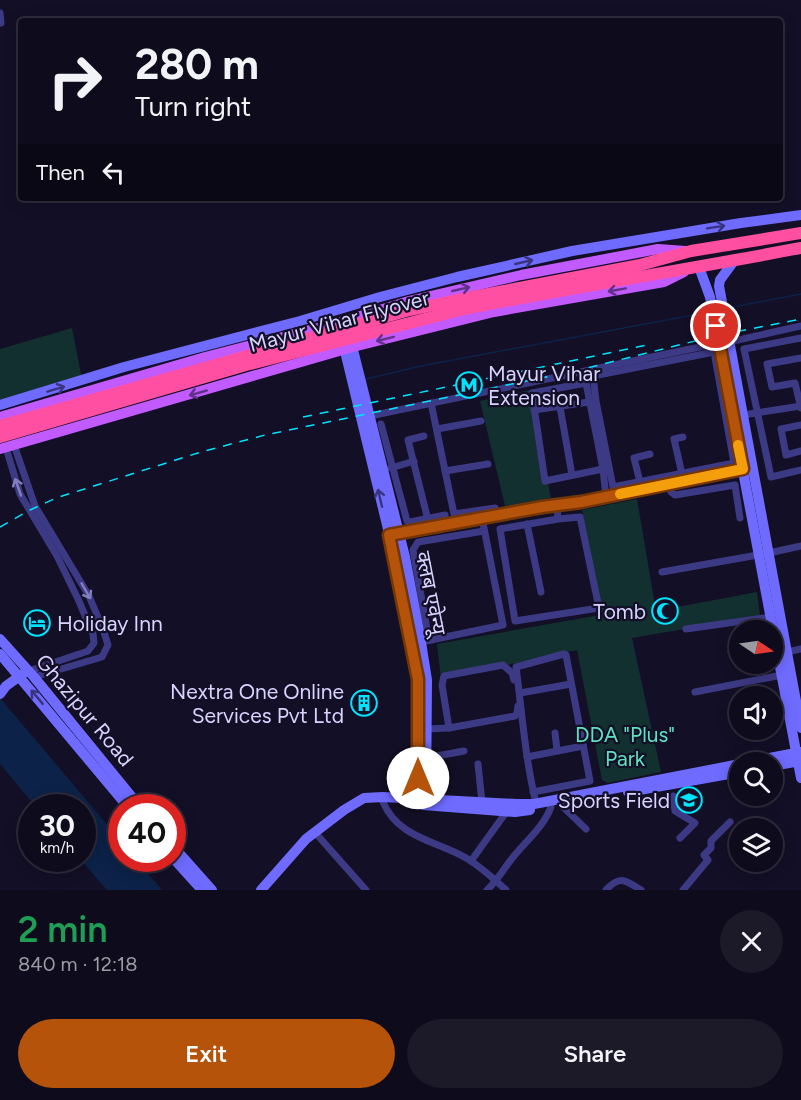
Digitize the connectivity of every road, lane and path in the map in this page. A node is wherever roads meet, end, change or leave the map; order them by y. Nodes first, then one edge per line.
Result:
1 (0, 13) edge
2 (1, 23) edge
3 (801, 215) edge
4 (801, 232) edge
5 (801, 248) edge
6 (691, 251) junction
7 (734, 261) junction
8 (696, 267) junction
9 (716, 296) junction
10 (409, 301) junction
11 (341, 322) junction
12 (801, 326) edge
13 (417, 331) junction
14 (801, 338) edge
15 (724, 342) junction
16 (349, 348) junction
17 (204, 352) junction
18 (801, 358) edge
19 (360, 394) junction
20 (590, 402) junction
21 (431, 403) junction
22 (0, 405) edge
23 (560, 407) junction
24 (801, 407) edge
25 (534, 410) junction
26 (758, 413) junction
27 (743, 415) junction
28 (370, 416) junction
29 (0, 417) edge
30 (481, 422) dead end
31 (381, 424) dead end
32 (801, 425) edge
33 (0, 426) edge
34 (437, 429) junction
35 (424, 436) dead end
36 (683, 437) dead end
37 (5, 445) edge
38 (801, 451) edge
39 (650, 454) dead end
40 (414, 461) junction
41 (488, 464) dead end
42 (391, 468) junction
43 (741, 468) junction
44 (603, 469) junction
45 (801, 470) edge
46 (445, 471) junction
47 (682, 474) junction
48 (572, 475) junction
49 (640, 482) junction
50 (669, 483) junction
51 (619, 490) junction
52 (606, 497) junction
53 (556, 505) junction
54 (445, 515) dead end
55 (496, 515) junction
56 (428, 518) junction
57 (482, 518) junction
58 (740, 518) dead end
59 (558, 519) junction
60 (527, 524) junction
61 (430, 528) junction
62 (484, 531) junction
63 (394, 534) junction
64 (801, 546) edge
65 (764, 554) junction
66 (662, 572) dead end
67 (541, 592) dead end
68 (771, 617) junction
69 (771, 620) edge
70 (686, 630) dead end
71 (0, 639) edge
72 (432, 640) junction
73 (420, 642) junction
74 (92, 648) junction
75 (801, 649) edge
76 (106, 652) junction
77 (787, 652) junction
78 (0, 654) edge
79 (782, 675) joint
80 (23, 678) junction
81 (571, 684) junction
82 (695, 692) dead end
83 (1, 693) edge
84 (520, 693) junction
85 (449, 728) junction
86 (801, 728) edge
87 (427, 729) junction
88 (555, 733) dead end
89 (583, 746) junction
90 (558, 750) junction
91 (464, 751) dead end
92 (527, 757) junction
93 (799, 757) edge
94 (426, 758) junction
95 (783, 759) edge
96 (783, 762) edge
97 (478, 764) dead end
98 (729, 766) edge
99 (729, 774) edge
100 (801, 778) edge
101 (117, 794) edge
102 (128, 794) edge
103 (673, 796) dead end
104 (535, 798) junction
105 (422, 801) junction
106 (383, 802) junction
107 (482, 802) junction
108 (556, 806) junction
109 (507, 811) junction
110 (729, 823) edge
111 (586, 829) dead end
112 (319, 837) junction
113 (680, 838) dead end
114 (186, 861) edge
115 (471, 861) junction
116 (186, 872) edge
117 (496, 881) junction
118 (202, 890) edge
119 (212, 890) edge
120 (261, 890) edge
121 (270, 890) edge
122 (366, 890) edge
123 (487, 890) edge
124 (506, 890) edge
125 (606, 890) edge
126 (640, 890) edge
127 (683, 890) edge

1 - 2 street
17 -> 3 street
4 - 6 highway, Mayur Vihar Flyover
5 - 7 highway, Mayur Vihar Flyover
10 -> 6 main road
6 - 33 highway, Mayur Vihar Flyover, bridge
7 - 8 highway, Mayur Vihar Flyover
7 - 9 street
8 - 9 street
8 -> 13 main road
8 - 37 highway, Mayur Vihar Flyover, bridge
9 - 15 street
10 - 11 main road
10 - 13 main road
11 - 16 street
11 - 17 main road
12 - 15 street
13 -> 16 main road
14 - 26 street
15 - 21 street
15 - 27 street
15 - 43 street
16 - 19 street
16 -> 37 main road
22 -> 17 street
17 - 29 main road
18 - 24 street
19 - 28 street, क्लब एवेन्यू
63 -> 19 street, क्लब एवेन्यू
20 - 23 street
20 - 25 street
20 - 44 street
21 - 28 street
21 - 34 street
23 - 25 street
23 - 48 street
24 - 26 street
25 - 48 street
26 - 27 street
26 - 45 street
27 - 43 street
28 - 63 street, क्लब एवेन्यू
30 - 34 street
31 - 42 street
32 - 38 street
34 - 46 street
35 - 40 street
36 - 47 street
74 -> 37 street
37 -> 76 street
39 - 49 street
40 - 42 street
40 - 56 street
41 - 46 street
42 - 56 street
43 - 47 street
43 - 50 street
43 - 51 street
43 - 65 street
44 - 48 street
44 - 52 street
46 - 55 street
47 - 49 street
49 - 51 street
50 - 51 street
50 - 58 street
51 - 52 street
52 - 53 street
53 - 55 street
53 - 59 street
54 - 56 street
55 - 57 street
56 - 61 street
57 - 61 street
57 - 62 street
59 - 60 street
59 - 60 street
60 - 67 street
61 - 63 street
62 - 72 street
62 - 72 street
63 - 73 street, क्लब एवेन्यू
63 - 105 street, क्लब एवेन्यू
64 - 65 street
65 - 66 street
65 - 68 street
65 - 77 street
68 - 69 street
68 - 70 street
71 - 80 street, Ghazipur Road
72 - 73 street
73 - 87 street, क्लब एवेन्यू
74 - 76 street
74 - 80 street
75 - 77 street
76 - 80 street
77 - 86 street
78 - 80 street, Ghazipur Road
79 - 82 street
79 - 93 street
80 - 83 street
101 -> 80 street, Ghazipur Road
80 - 102 street, Ghazipur Road
81 - 84 street
81 - 84 street
81 - 89 street
84 - 92 street
85 - 85 street
85 - 87 street
87 - 94 street, क्लब एवेन्यू
88 - 90 street
89 - 90 street
89 - 104 street
90 - 92 street
91 - 94 street
92 - 104 street
93 - 95 street
93 - 96 street
93 - 100 street
94 - 105 street, क्लब एवेन्यू
97 - 107 street
98 - 104 street
99 - 108 street
103 - 113 street
104 - 107 street
105 - 106 street
105 - 107 street
105 - 109 street
105 - 120 street
106 - 112 street
106 - 115 street
108 - 109 street
108 - 111 street
108 - 117 street
109 - 115 street
110 - 127 street
112 - 121 street
112 - 122 street
114 - 119 street
115 - 117 street
116 - 118 street
117 - 123 street
117 - 124 street
125 - 126 street

